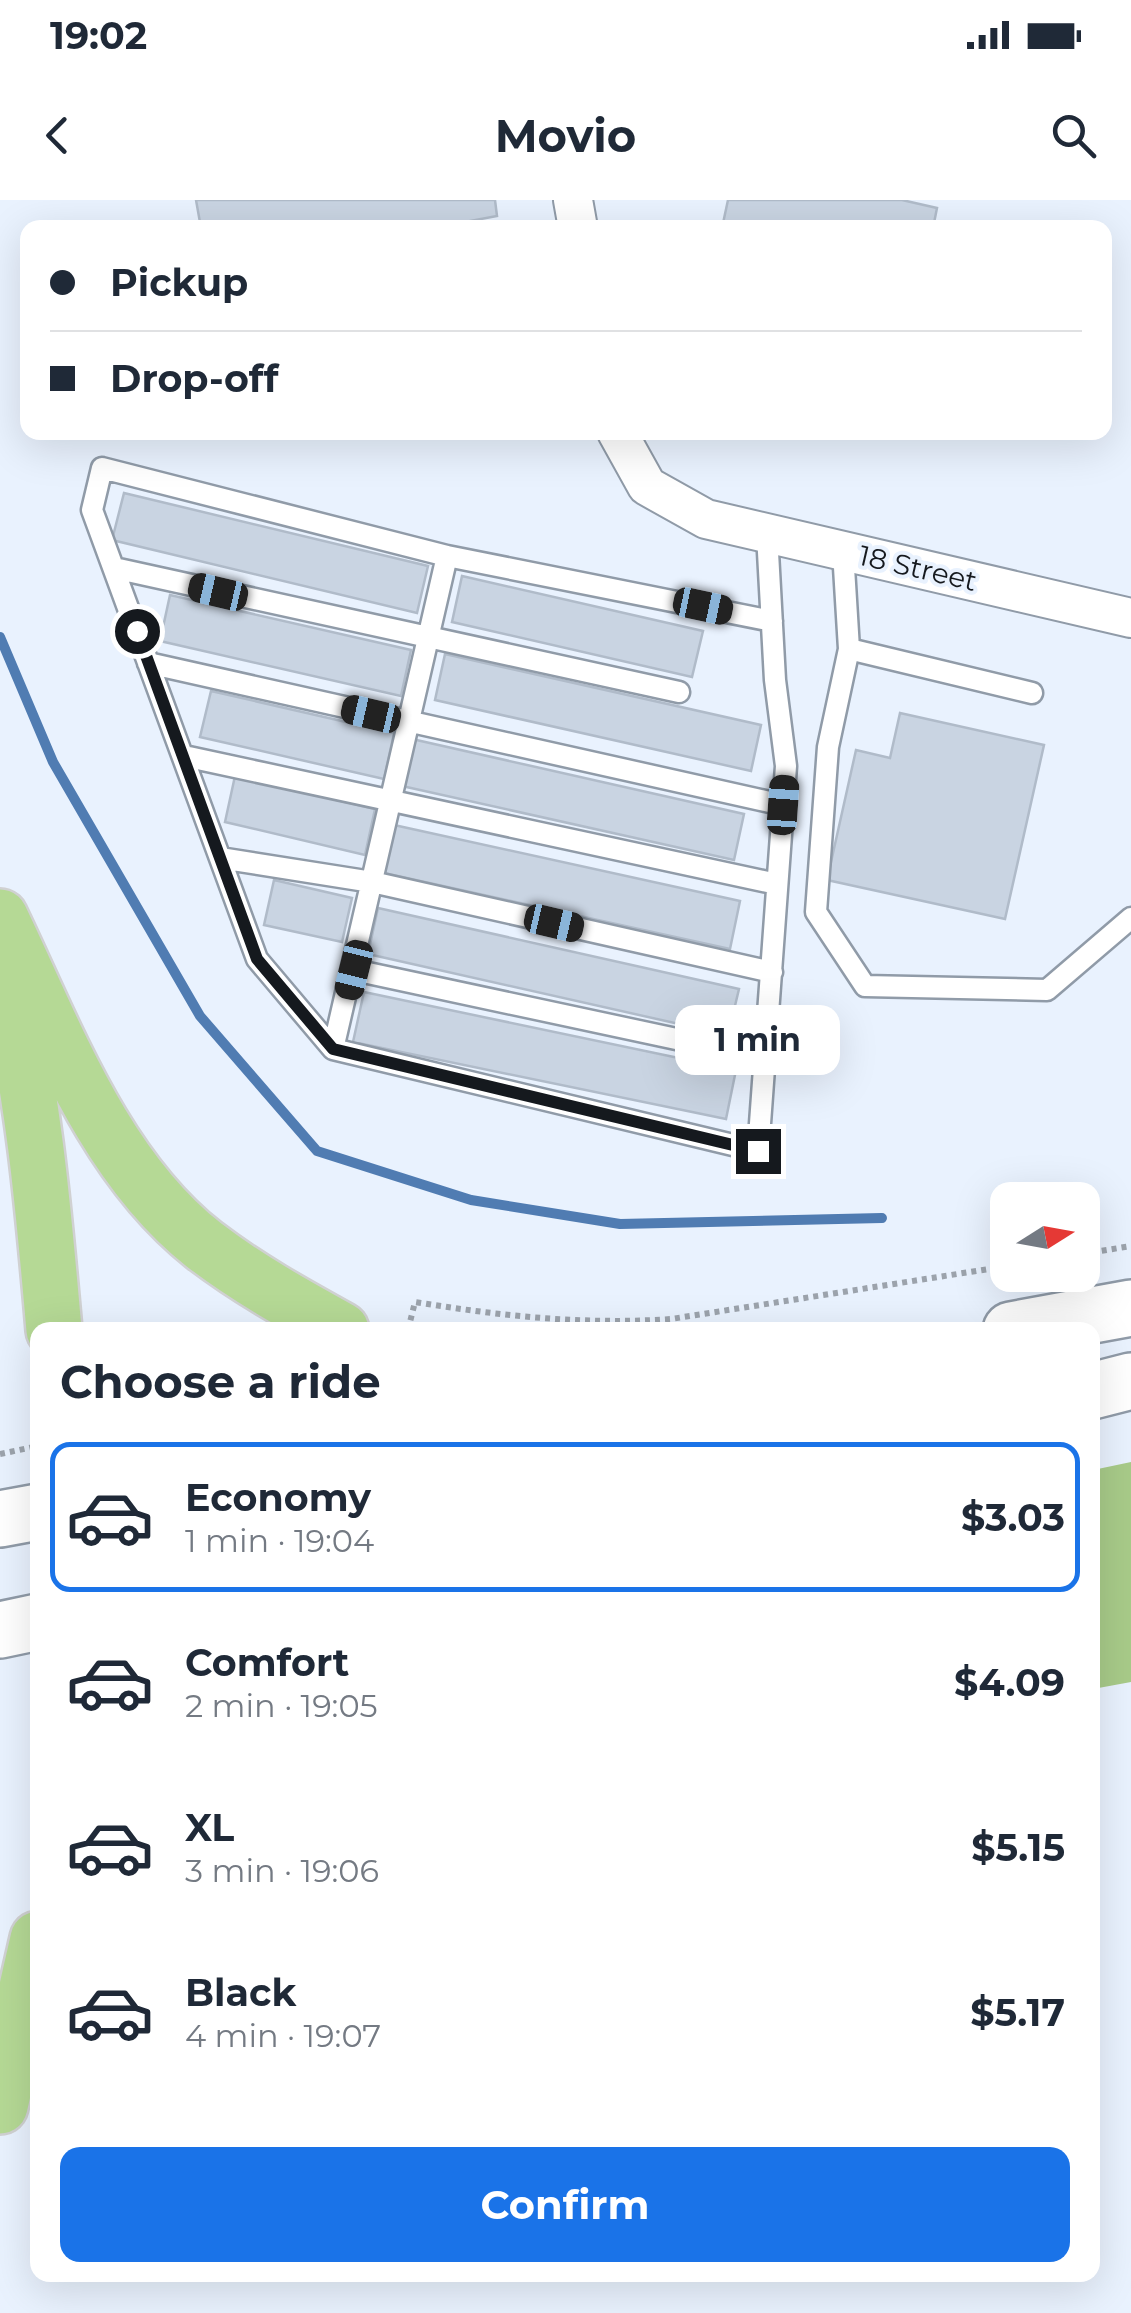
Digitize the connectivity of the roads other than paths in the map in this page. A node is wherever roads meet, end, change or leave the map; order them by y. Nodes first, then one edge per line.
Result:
1 (621, 440) edge
2 (767, 534) junction
3 (843, 551) junction
4 (447, 556) junction
5 (114, 568) junction
6 (1131, 618) edge
7 (772, 621) junction
8 (428, 639) junction
9 (849, 649) junction
10 (148, 663) junction
11 (679, 692) dead end
12 (1032, 693) dead end
13 (408, 722) junction
14 (184, 756) junction
15 (391, 798) junction
16 (783, 805) junction
17 (220, 858) junction
18 (372, 882) junction
19 (777, 884) junction
20 (0, 916) edge
21 (1131, 918) edge
22 (0, 960) edge
23 (354, 970) junction
24 (772, 972) junction
25 (333, 1049) junction
26 (765, 1058) junction
27 (1131, 1308) edge
28 (53, 1322) edge
29 (326, 1322) edge
30 (1054, 1322) edge
31 (1131, 1381) edge
32 (1100, 1389) edge
33 (30, 1513) edge
34 (0, 1519) edge
35 (30, 1624) edge
36 (0, 1630) edge
37 (30, 1975) edge
38 (30, 2057) edge
39 (0, 2106) edge
40 (0, 2126) edge

1 - 2 street, 18 Street
2 - 3 street, 18 Street
2 - 7 lane
3 - 6 street, 18 Street
3 - 9 lane
4 - 5 lane
4 - 7 lane
4 - 8 lane
5 - 8 lane
5 - 10 lane
7 - 16 lane
8 - 11 lane
8 - 13 lane
9 - 12 lane
9 - 21 lane
10 - 13 lane
10 - 14 lane
13 - 15 lane
13 - 16 lane
14 - 15 lane
14 - 17 lane
15 - 18 lane
15 - 19 lane
16 - 19 lane
17 - 18 lane
17 - 25 lane
18 - 23 lane
18 - 24 lane
19 - 24 lane
20 - 29 highway
22 - 28 highway
23 - 25 lane
23 - 26 lane
24 - 26 lane
25 - 26 lane
27 - 30 main road
31 - 32 main road
33 - 34 main road
35 - 36 main road
37 - 39 highway
38 - 40 highway

